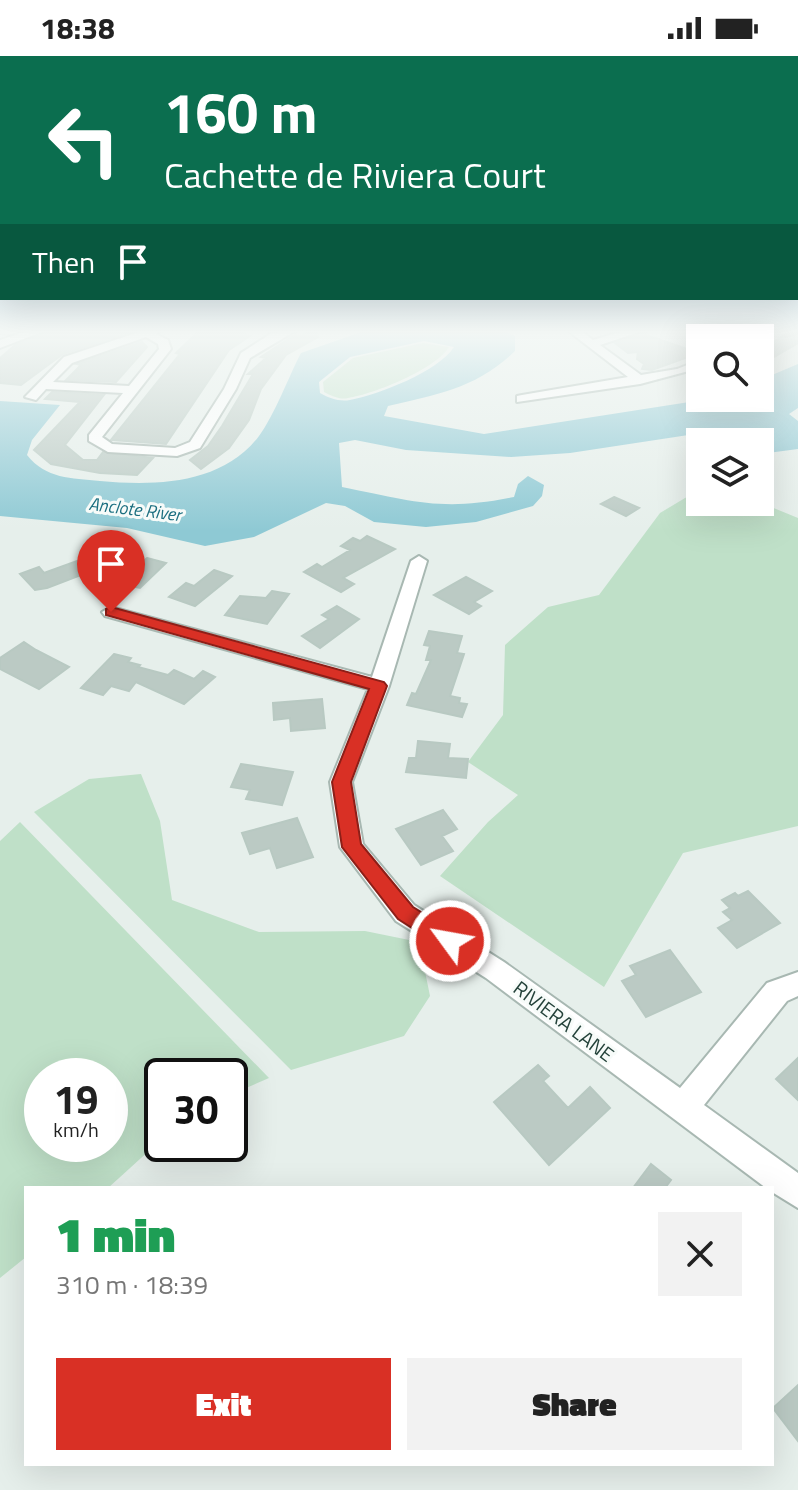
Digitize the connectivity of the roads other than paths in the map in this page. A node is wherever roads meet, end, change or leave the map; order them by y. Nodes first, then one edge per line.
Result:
1 (124, 397) edge
2 (225, 397) edge
3 (535, 397) edge
4 (522, 399) dead end
5 (419, 561) dead end
6 (111, 612) dead end
7 (379, 686) junction
8 (798, 984) edge
9 (683, 1108) junction
10 (798, 1192) edge

1 - 2 street
3 - 4 street
5 - 7 street, RIVIERA LANE
6 - 7 street
7 - 9 street, RIVIERA LANE
8 - 9 street
9 - 10 street, RIVIERA LANE

